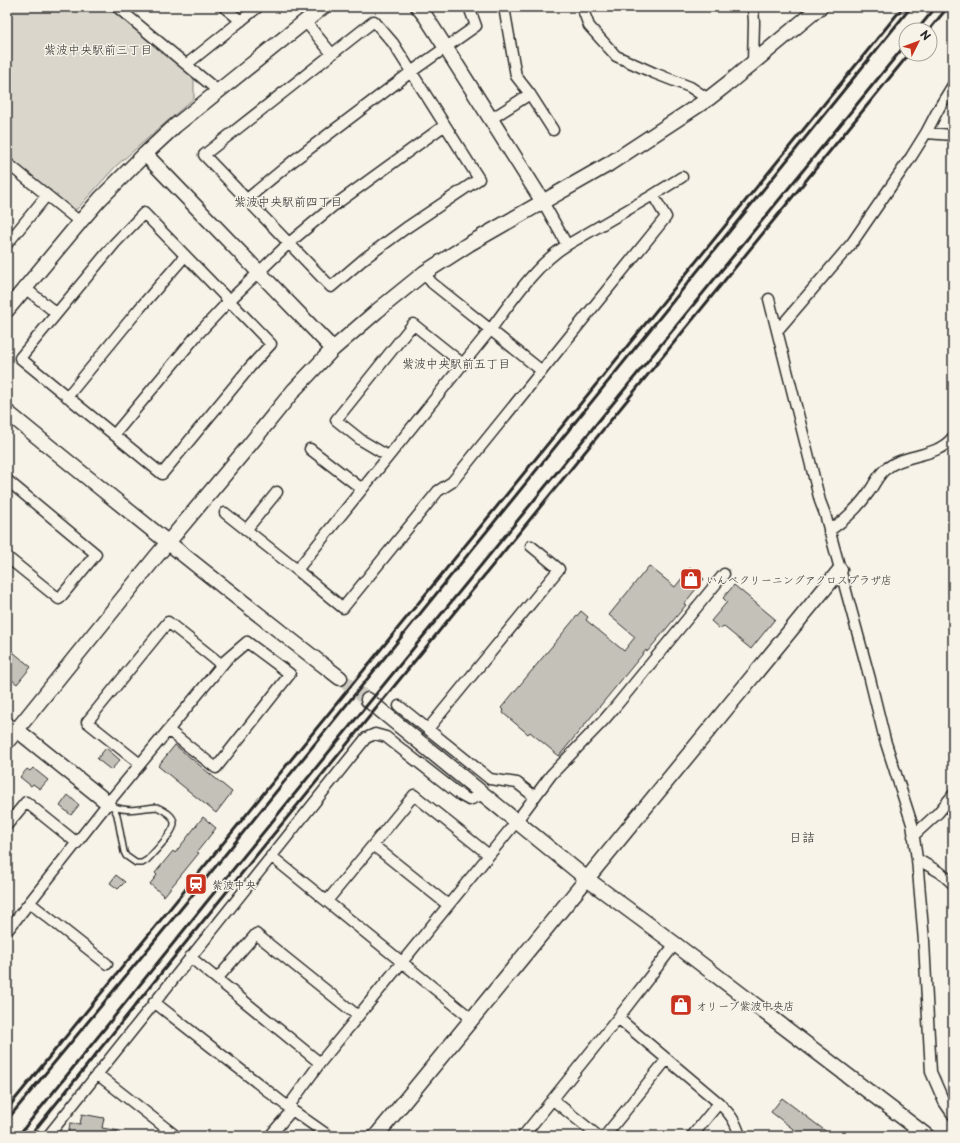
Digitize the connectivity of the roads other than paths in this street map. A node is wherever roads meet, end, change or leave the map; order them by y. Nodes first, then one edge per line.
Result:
1 (117, 7) edge
2 (224, 7) edge
3 (258, 7) edge
4 (323, 7) edge
5 (418, 7) edge
6 (469, 7) edge
7 (504, 7) edge
8 (582, 7) edge
9 (753, 7) edge
10 (820, 7) edge
11 (240, 21) junction
12 (305, 21) junction
13 (446, 48) junction
14 (332, 54) junction
15 (753, 63) junction
16 (186, 64) junction
17 (411, 72) junction
18 (953, 85) edge
19 (218, 91) junction
20 (530, 94) junction
21 (708, 99) junction
22 (491, 119) junction
23 (445, 125) junction
24 (554, 130) dead end
25 (926, 134) junction
26 (953, 135) edge
27 (145, 154) junction
28 (7, 163) edge
29 (682, 177) dead end
30 (653, 195) junction
31 (47, 196) junction
32 (247, 199) junction
33 (543, 202) junction
34 (80, 222) junction
35 (288, 243) junction
36 (7, 244) edge
37 (567, 245) junction
38 (185, 256) junction
39 (259, 272) junction
40 (424, 273) junction
41 (25, 288) junction
42 (769, 299) dead end
43 (228, 301) junction
44 (7, 310) edge
45 (56, 313) junction
46 (491, 330) junction
47 (777, 331) junction
48 (333, 349) junction
49 (463, 364) junction
50 (542, 371) junction
51 (67, 397) junction
52 (7, 412) edge
53 (114, 435) junction
54 (953, 437) edge
55 (310, 449) dead end
56 (388, 456) junction
57 (7, 480) edge
58 (362, 489) junction
59 (276, 492) dead end
60 (225, 513) dead end
61 (246, 530) junction
62 (830, 531) junction
63 (167, 543) junction
64 (531, 546) dead end
65 (7, 557) edge
66 (297, 570) junction
67 (840, 570) junction
68 (724, 574) dead end
69 (222, 665) junction
70 (340, 678) tunnel mouth
71 (368, 700) tunnel mouth
72 (399, 706) dead end
73 (12, 726) edge
74 (428, 729) junction
75 (168, 730) junction
76 (7, 742) edge
77 (140, 764) junction
78 (482, 795) junction
79 (953, 795) edge
80 (535, 797) junction
81 (110, 805) junction
82 (516, 822) junction
83 (7, 825) edge
84 (913, 836) junction
85 (77, 843) junction
86 (373, 844) junction
87 (271, 856) junction
88 (489, 856) junction
89 (917, 859) junction
90 (587, 879) junction
91 (953, 884) edge
92 (327, 901) junction
93 (30, 903) junction
94 (448, 905) junction
95 (7, 931) edge
96 (675, 944) junction
97 (190, 957) junction
98 (402, 962) junction
99 (107, 964) dead end
100 (217, 979) junction
101 (154, 1002) junction
102 (358, 1016) junction
103 (618, 1018) junction
104 (472, 1019) junction
105 (667, 1059) junction
106 (320, 1063) junction
107 (97, 1074) junction
108 (552, 1100) junction
109 (718, 1103) junction
110 (292, 1110) junction
111 (953, 1115) edge
112 (48, 1136) edge
113 (176, 1136) edge
114 (270, 1136) edge
115 (329, 1136) edge
116 (376, 1136) edge
117 (523, 1136) edge
118 (598, 1136) edge
119 (605, 1136) edge
120 (692, 1136) edge
121 (740, 1136) edge
122 (926, 1136) edge

1 - 16 street
2 - 11 street
3 - 11 street
4 - 12 street
5 - 13 street
6 - 13 street
7 - 20 street
8 - 21 street
9 - 15 street
10 - 15 street
11 - 16 street
12 - 14 street
12 - 19 street
13 - 17 street
13 - 22 street
14 - 17 street
14 - 32 street
15 - 21 street
16 - 19 street
17 - 23 street
17 - 32 street
18 - 25 street
19 - 27 street
20 - 22 street
20 - 24 street
21 - 33 street
22 - 33 street
23 - 35 street
23 - 35 street
25 - 26 street
25 - 47 street
27 - 34 street
27 - 39 street
28 - 31 street
29 - 30 street
30 - 37 street
30 - 50 street
31 - 34 street
31 - 36 street
32 - 35 street
33 - 37 street
33 - 40 street
34 - 41 street
35 - 39 street
37 - 46 street
38 - 43 street
38 - 45 street
38 - 51 street
39 - 43 street
39 - 48 street
40 - 46 street
40 - 48 street
41 - 44 street
41 - 45 street
42 - 47 street
43 - 53 street
43 - 53 street
45 - 51 street
46 - 49 street
46 - 50 street
47 - 62 street
48 - 63 street
49 - 56 street
49 - 56 street
50 - 66 street
51 - 53 street
52 - 63 street
54 - 62 street
55 - 58 street
56 - 58 street
57 - 65 street
58 - 66 street
59 - 61 street
60 - 61 street
61 - 66 street
62 - 67 street
63 - 70 street
63 - 73 street
64 - 74 street
67 - 84 street
67 - 90 street
68 - 80 street
69 - 75 street
69 - 75 street
69 - 77 street
71 - 78 street
72 - 74 street
73 - 76 street
73 - 81 street
74 - 80 street
75 - 77 street
77 - 81 street
78 - 82 street
78 - 87 street
79 - 84 street
80 - 82 street
81 - 81 lane
81 - 85 street
82 - 88 street
82 - 90 street
83 - 85 street
84 - 89 street
85 - 93 street
86 - 88 street
86 - 92 street
86 - 94 street
87 - 92 street
87 - 97 street
88 - 94 street
89 - 91 street
89 - 111 street
90 - 96 street
90 - 104 street
92 - 98 street
93 - 95 street
93 - 99 street
94 - 98 street
96 - 103 street
96 - 122 street
97 - 100 street
97 - 101 street
98 - 102 street
98 - 104 street
100 - 102 street
100 - 106 street
101 - 107 street
101 - 110 street
102 - 106 street
103 - 105 street
103 - 108 street
104 - 116 street
105 - 109 street
105 - 119 street
106 - 110 street
107 - 112 street
107 - 113 street
108 - 117 street
108 - 118 street
109 - 120 street
109 - 121 street
110 - 114 street
110 - 115 street

